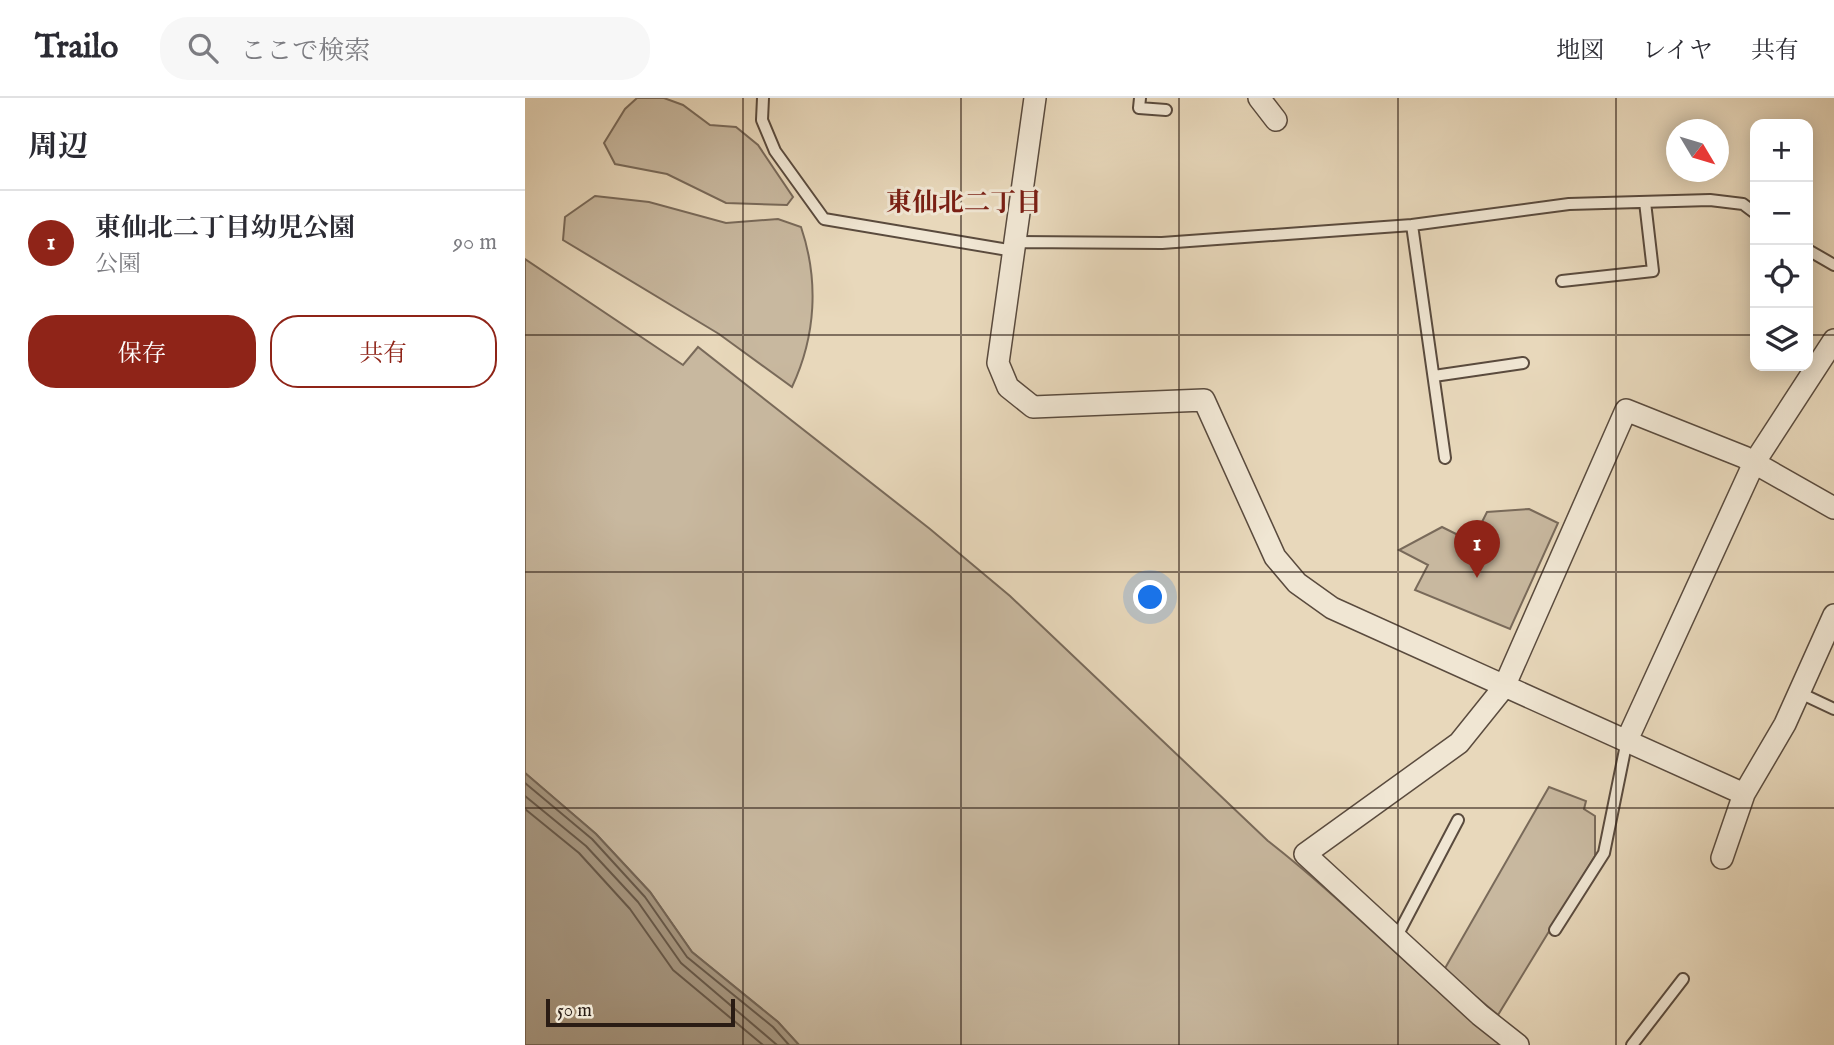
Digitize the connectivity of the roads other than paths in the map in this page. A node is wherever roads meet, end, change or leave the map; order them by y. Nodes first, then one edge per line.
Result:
1 (764, 98) edge
2 (1035, 98) edge
3 (1140, 98) edge
4 (1259, 98) edge
5 (1165, 110) dead end
6 (1276, 120) dead end
7 (1645, 202) junction
8 (1750, 209) edge
9 (1412, 225) junction
10 (1014, 246) junction
11 (1813, 253) edge
12 (1834, 265) edge
13 (1562, 282) dead end
14 (1834, 340) edge
15 (1523, 363) dead end
16 (1434, 376) junction
17 (1445, 458) dead end
18 (1754, 463) junction
19 (1834, 508) edge
20 (1834, 615) edge
21 (1504, 687) junction
22 (1800, 693) junction
23 (1834, 709) edge
24 (1627, 740) junction
25 (1744, 794) junction
26 (1458, 820) dead end
27 (1722, 858) dead end
28 (1555, 930) dead end
29 (1396, 938) junction
30 (1682, 979) dead end
31 (1518, 1045) edge
32 (1632, 1045) edge

1 - 10 lane
2 - 10 street
3 - 5 lane
4 - 6 street
7 - 8 lane
7 - 9 lane
7 - 13 lane
9 - 10 lane
9 - 16 lane
10 - 21 street
11 - 12 lane
14 - 18 street
15 - 16 lane
16 - 17 lane
18 - 19 street
18 - 21 street
18 - 24 street
20 - 22 street
21 - 24 street
21 - 29 street
22 - 23 lane
22 - 25 street
24 - 25 street
24 - 28 lane
25 - 27 street
26 - 29 lane
29 - 31 street
30 - 32 lane

